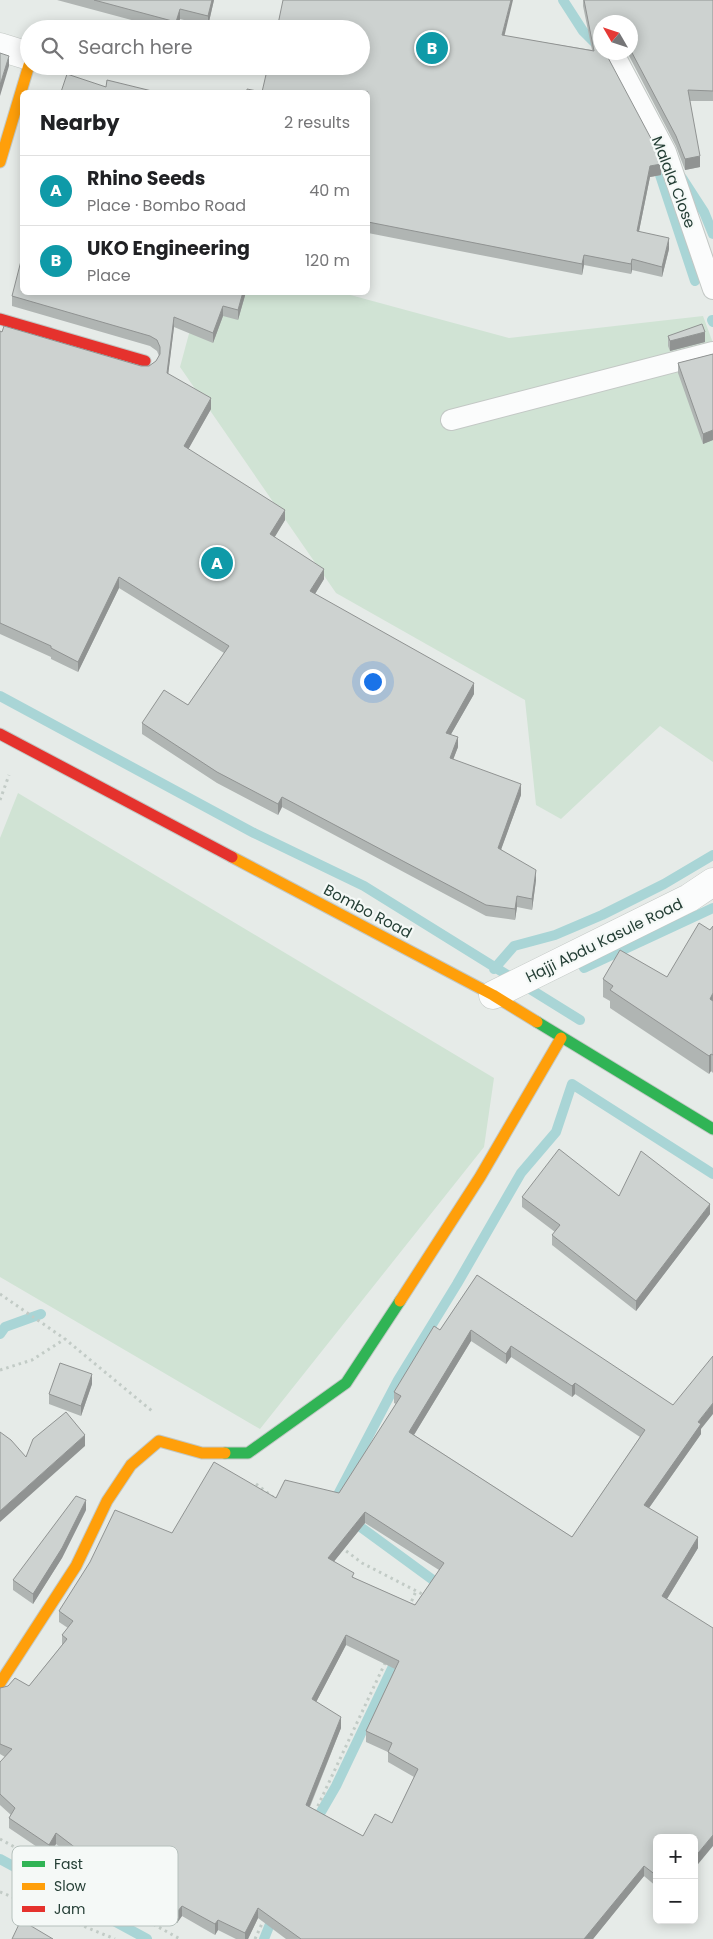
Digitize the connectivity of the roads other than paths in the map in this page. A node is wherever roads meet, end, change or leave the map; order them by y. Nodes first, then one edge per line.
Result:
1 (0, 47) edge
2 (20, 53) edge
3 (617, 60) edge
4 (26, 75) edge
5 (22, 90) edge
6 (20, 95) edge
7 (0, 162) edge
8 (713, 288) edge
9 (0, 319) edge
10 (713, 352) edge
11 (144, 361) dead end
12 (451, 420) dead end
13 (0, 734) edge
14 (713, 882) edge
15 (492, 995) junction
16 (560, 1038) junction
17 (713, 1129) edge
18 (0, 1683) edge

1 - 2 street
3 - 8 lane, Malala Close
4 - 5 street
6 - 7 street
9 - 11 street
10 - 12 lane
13 - 15 street, Bombo Road
14 - 15 street, Hajji Abdu Kasule Road
15 - 16 street, Bombo Road
16 - 17 street, Bombo Road
16 - 18 street

